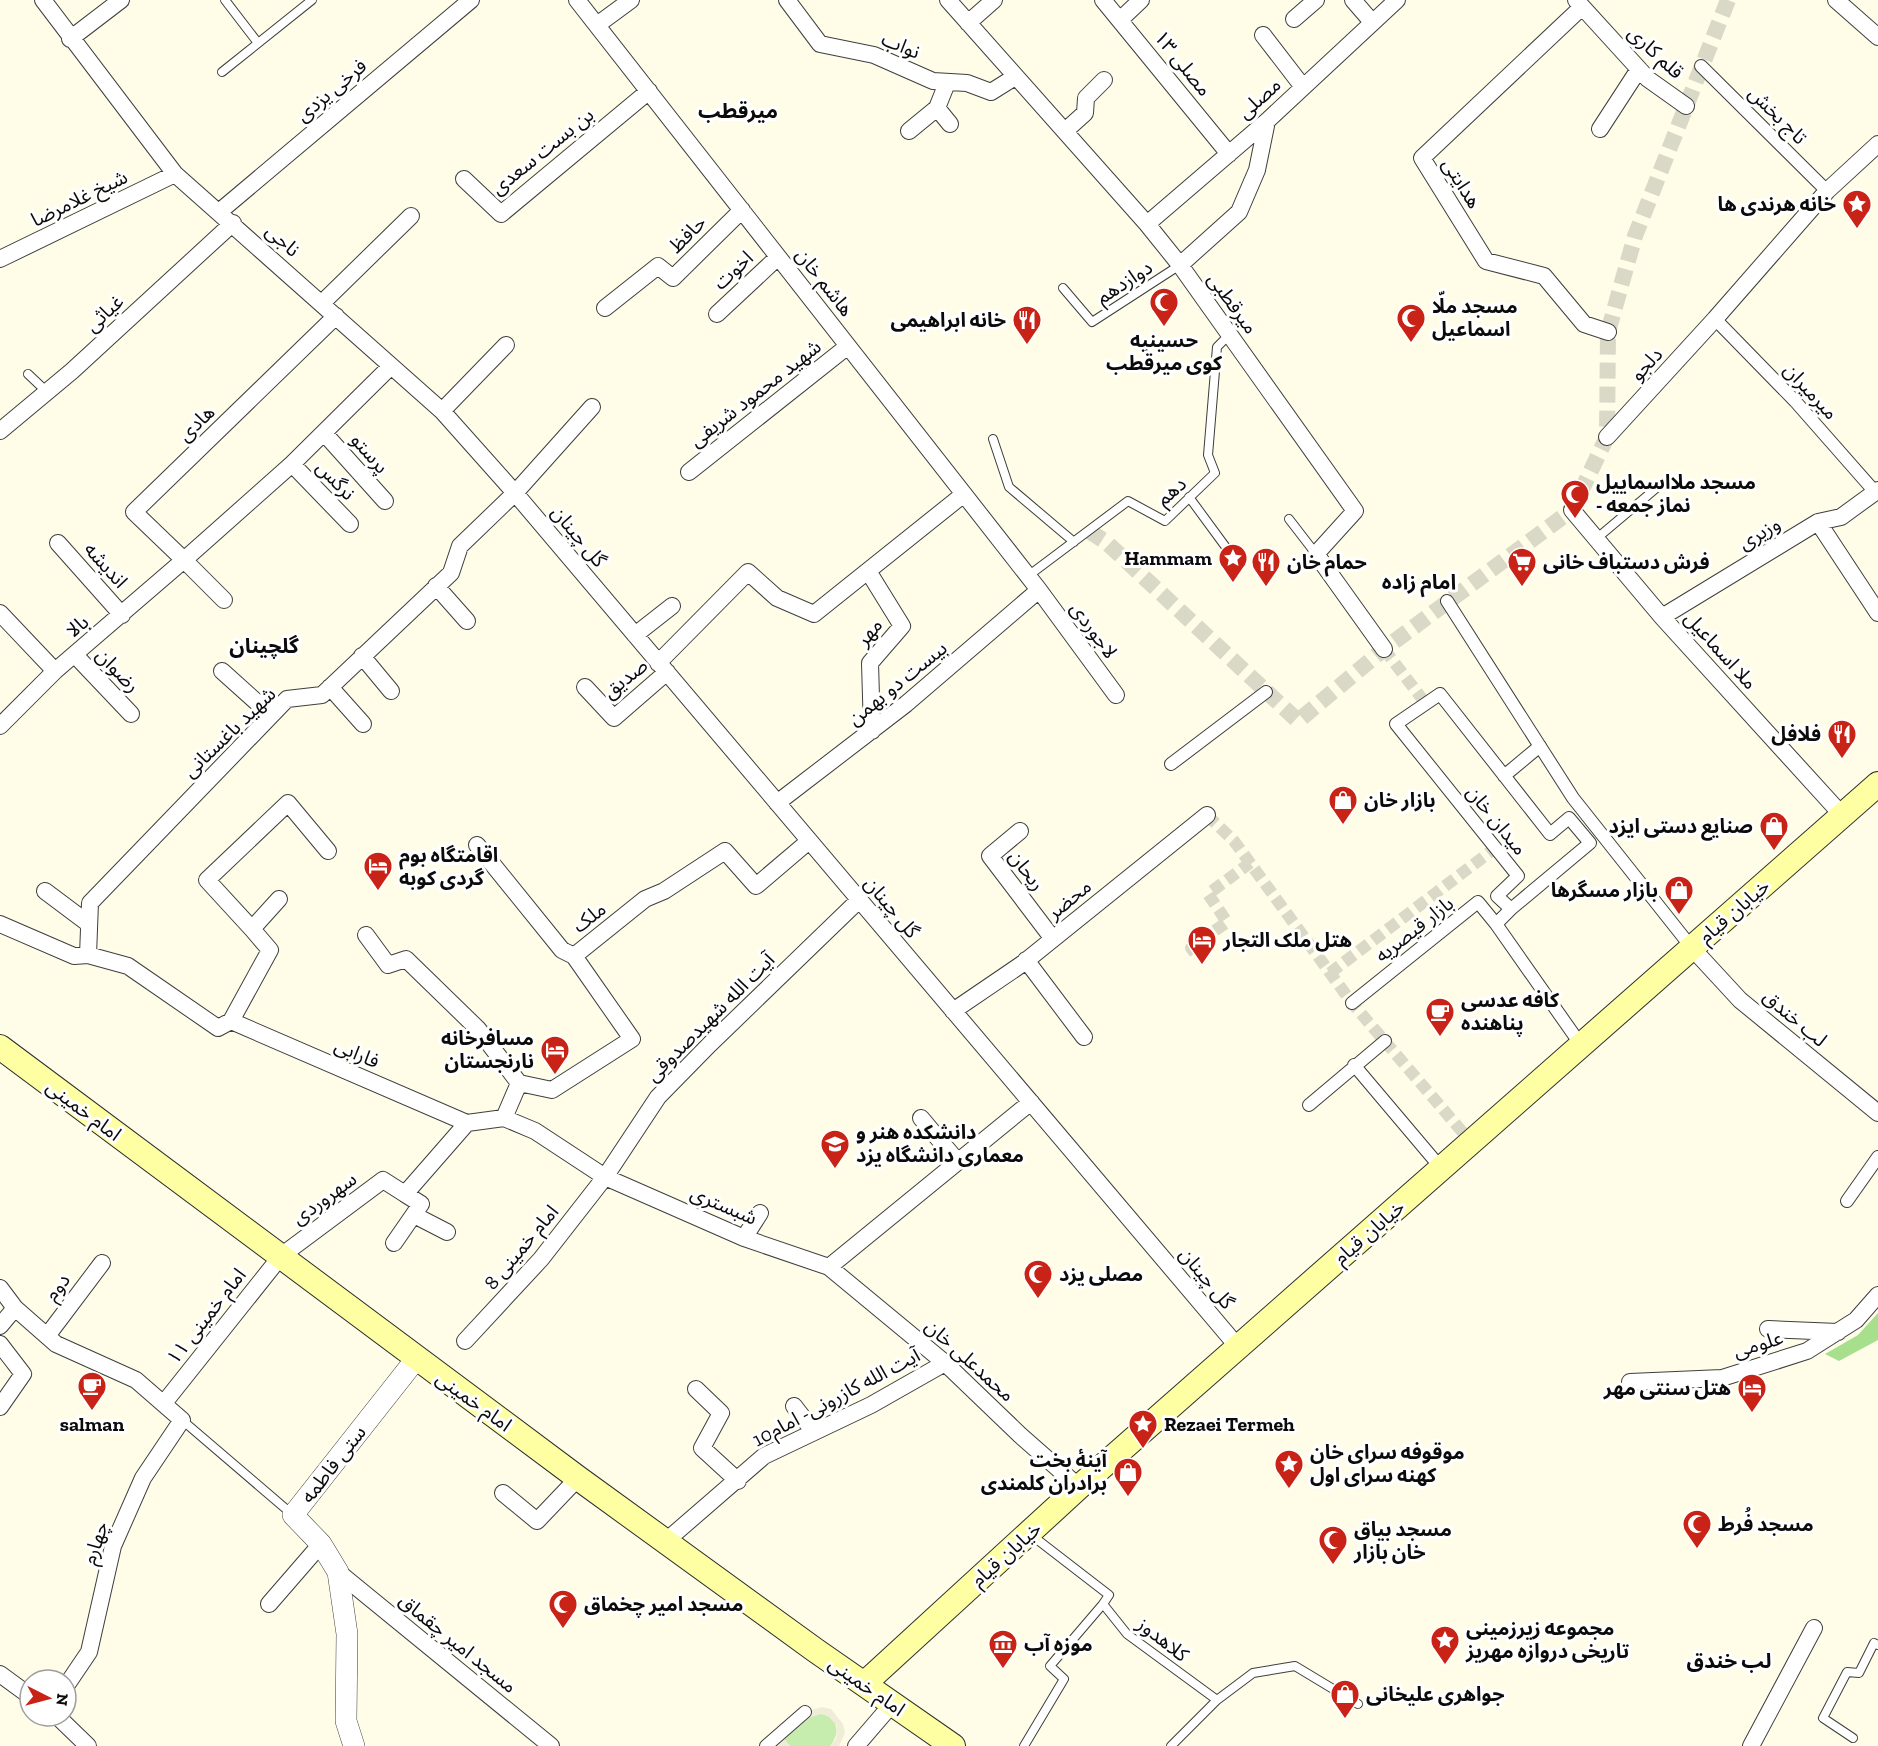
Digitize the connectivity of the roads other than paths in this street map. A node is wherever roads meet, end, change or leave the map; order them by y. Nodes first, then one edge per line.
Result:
1 (43, 0) edge
2 (121, 0) edge
3 (225, 0) edge
4 (312, 0) edge
5 (471, 0) edge
6 (577, 0) edge
7 (631, 0) edge
8 (787, 0) edge
9 (948, 0) edge
10 (994, 0) edge
11 (1102, 0) edge
12 (1141, 0) edge
13 (1316, 0) edge
14 (1353, 0) edge
15 (1397, 0) edge
16 (1836, 0) edge
17 (1579, 3) edge
18 (1121, 19) junction
19 (1294, 19) dead end
20 (1372, 22) junction
21 (968, 23) junction
22 (597, 25) junction
23 (1263, 35) dead end
24 (1878, 37) edge
25 (70, 39) junction
26 (258, 43) junction
27 (1701, 66) dead end
28 (1639, 69) junction
29 (222, 72) dead end
30 (1015, 77) junction
31 (1104, 80) dead end
32 (947, 83) junction
33 (1303, 87) junction
34 (649, 91) junction
35 (1686, 106) dead end
36 (937, 108) junction
37 (1267, 121) junction
38 (950, 124) dead end
39 (1600, 129) dead end
40 (909, 131) dead end
41 (1065, 131) junction
42 (1876, 151) edge
43 (1229, 154) junction
44 (176, 174) junction
45 (464, 179) dead end
46 (1827, 190) junction
47 (742, 210) junction
48 (219, 212) junction
49 (411, 216) dead end
50 (233, 223) junction
51 (1147, 224) junction
52 (778, 257) junction
53 (0, 259) edge
54 (1180, 265) junction
55 (1063, 288) dead end
56 (322, 303) junction
57 (605, 308) dead end
58 (717, 314) dead end
59 (336, 316) junction
60 (1715, 320) junction
61 (1608, 332) dead end
62 (1230, 334) junction
63 (506, 345) dead end
64 (848, 346) junction
65 (392, 366) junction
66 (28, 374) dead end
67 (47, 392) junction
68 (592, 407) dead end
69 (442, 411) junction
70 (0, 431) edge
71 (324, 433) junction
72 (1607, 437) dead end
73 (993, 440) dead end
74 (292, 464) junction
75 (689, 472) dead end
76 (1660, 485) dead end
77 (1877, 491) edge
78 (515, 494) junction
79 (964, 494) junction
80 (1190, 497) junction
81 (385, 501) dead end
82 (1572, 510) dead end
83 (1289, 519) dead end
84 (1818, 522) junction
85 (350, 524) dead end
86 (1596, 539) junction
87 (1074, 542) junction
88 (58, 543) dead end
89 (1225, 546) dead end
90 (1316, 554) junction
91 (184, 560) junction
92 (868, 571) junction
93 (1028, 576) junction
94 (436, 586) junction
95 (1039, 590) junction
96 (224, 600) dead end
97 (1447, 601) dead end
98 (672, 606) dead end
99 (0, 613) edge
100 (1878, 613) edge
101 (123, 615) junction
102 (1662, 617) junction
103 (467, 621) dead end
104 (635, 635) junction
105 (1384, 649) tunnel mouth
106 (75, 655) junction
107 (362, 656) junction
108 (662, 668) junction
109 (55, 671) junction
110 (222, 671) dead end
111 (330, 687) junction
112 (585, 687) dead end
113 (391, 691) dead end
114 (1266, 692) dead end
115 (1116, 695) dead end
116 (131, 714) dead end
117 (271, 715) junction
118 (363, 724) dead end
119 (0, 726) edge
120 (872, 731) junction
121 (1540, 746) junction
122 (1170, 764) dead end
123 (1504, 776) junction
124 (1876, 790) edge
125 (777, 803) junction
126 (1207, 815) dead end
127 (1842, 815) junction
128 (1598, 830) junction
129 (1020, 831) dead end
130 (1586, 838) junction
131 (809, 841) junction
132 (477, 845) dead end
133 (328, 851) dead end
134 (45, 891) dead end
135 (279, 899) dead end
136 (859, 900) junction
137 (1511, 909) junction
138 (0, 924) edge
139 (89, 924) junction
140 (1496, 924) junction
141 (252, 929) junction
142 (366, 935) dead end
143 (1053, 939) junction
144 (1692, 948) junction
145 (88, 955) junction
146 (574, 956) junction
147 (1026, 960) junction
148 (1352, 1003) dead end
149 (953, 1011) junction
150 (231, 1021) junction
151 (1084, 1036) dead end
152 (1385, 1041) dead end
153 (1581, 1045) junction
154 (0, 1047) edge
155 (1354, 1065) junction
156 (519, 1083) junction
157 (1031, 1102) junction
158 (1309, 1105) dead end
159 (1878, 1113) edge
160 (504, 1118) junction
161 (921, 1118) dead end
162 (466, 1123) junction
163 (1878, 1157) edge
164 (958, 1162) junction
165 (1441, 1168) junction
166 (605, 1177) junction
167 (405, 1194) junction
168 (1847, 1201) dead end
169 (760, 1213) dead end
170 (414, 1215) junction
171 (447, 1232) dead end
172 (744, 1238) junction
173 (394, 1243) dead end
174 (281, 1256) junction
175 (102, 1263) dead end
176 (829, 1267) junction
177 (0, 1288) edge
178 (1878, 1295) edge
179 (15, 1308) junction
180 (0, 1326) edge
181 (1768, 1329) dead end
182 (1838, 1332) junction
183 (47, 1336) junction
184 (465, 1341) dead end
185 (0, 1344) edge
186 (1238, 1347) junction
187 (416, 1359) junction
188 (945, 1362) junction
189 (1630, 1382) dead end
190 (696, 1389) dead end
191 (164, 1403) junction
192 (794, 1406) dead end
193 (0, 1407) edge
194 (182, 1420) junction
195 (814, 1432) junction
196 (578, 1478) junction
197 (738, 1481) junction
198 (1079, 1487) junction
199 (503, 1492) dead end
200 (293, 1515) junction
201 (1029, 1533) junction
202 (666, 1541) junction
203 (321, 1544) junction
204 (338, 1572) junction
205 (269, 1604) dead end
206 (1103, 1604) junction
207 (1814, 1628) dead end
208 (1876, 1644) edge
209 (78, 1668) edge
210 (0, 1674) edge
211 (864, 1683) junction
212 (18, 1687) edge
213 (1217, 1701) junction
214 (893, 1703) junction
215 (1358, 1704) dead end
216 (805, 1712) dead end
217 (69, 1728) edge
218 (1853, 1738) dead end
219 (88, 1746) edge
220 (354, 1746) edge
221 (551, 1746) edge
222 (766, 1746) edge
223 (856, 1746) edge
224 (953, 1746) edge
225 (1024, 1746) edge
226 (1171, 1746) edge
227 (1751, 1746) edge

1 - 25 street, ناجی
2 - 25 street
3 - 26 lane
4 - 26 lane
5 - 48 street, فرخی یزدی
6 - 22 street, هاشم خان
7 - 22 street
8 - 32 street, نواب
9 - 21 street, میرقطبی
10 - 21 street
11 - 18 street, مصلی ۱۳
12 - 18 street
13 - 19 street
14 - 20 street
15 - 20 street, مصلی
16 - 24 street
17 - 28 street, قلم کاری
17 - 61 street, هدایتی
18 - 43 street, مصلی ۱۳
20 - 33 street, مصلی
21 - 30 street, میرقطبی
22 - 34 street, هاشم خان
23 - 33 street
25 - 44 street, ناجی
26 - 29 lane
27 - 46 street, تاج بخش
28 - 35 street, قلم کاری
28 - 39 street
30 - 32 street, نواب
30 - 41 street, میرقطبی
31 - 41 street
32 - 36 street
33 - 37 street, مصلی
34 - 45 street, بن بست سعدی
34 - 47 street, هاشم خان
36 - 38 street
36 - 40 street
37 - 43 street, مصلی
37 - 54 street
41 - 51 street, میرقطبی
42 - 46 street, دلجو
43 - 51 street, مصلی
44 - 48 street, ناجی
44 - 53 street, شیخ غلامرضا
46 - 60 street, دلجو
47 - 52 street, هاشم خان
47 - 57 street, حافظ
48 - 50 street, ناجی
49 - 56 street
50 - 56 street, ناجی
50 - 67 street, غیاثی
51 - 54 street, میرقطبی
52 - 58 street, اخوت
52 - 64 street, هاشم خان
54 - 55 lane, دوازدهم
54 - 62 street, میرقطبی
56 - 59 street, ناجی
59 - 65 street, ناجی
59 - 91 street, هادی
60 - 72 street, دلجو
60 - 77 street, میرمیران
62 - 80 lane, دهم
62 - 90 street, میرقطبی
63 - 69 street
64 - 75 street, شهید محمود شریفی
64 - 79 street, هاشم خان
65 - 69 street, ناجی
65 - 71 street, بالا
66 - 67 lane
67 - 70 street, غیاثی
68 - 78 street, شهید باغستانی
69 - 78 street, ناجی
71 - 74 street, بالا
71 - 81 street, پرستو
73 - 87 lane
74 - 85 street, نرگس
74 - 91 street, بالا
76 - 86 lane
77 - 84 street, وزیری
78 - 94 street, شهید باغستانی
78 - 104 street, گل چینان
79 - 92 street
79 - 93 street, هاشم خان
80 - 87 lane, دهم
80 - 89 lane
82 - 86 street, ملا اسماعیل
83 - 90 lane
84 - 100 street
84 - 102 street, وزیری
86 - 102 street, ملا اسماعیل
87 - 93 lane, دهم
88 - 101 street, اندیشه
90 - 105 street
91 - 96 street
91 - 101 street, بالا
92 - 108 street
92 - 120 street, مهر
93 - 95 street, هاشم خان
94 - 103 street
94 - 107 street, شهید باغستانی
95 - 115 street, لاجوردی
95 - 120 street, بیست دو بهمن
97 - 121 street
98 - 104 street
99 - 109 street
101 - 106 street, بالا
102 - 127 street, ملا اسماعیل
104 - 108 street, گل چینان
106 - 109 street, بالا
106 - 116 street, رضوان
107 - 111 street, شهید باغستانی
107 - 113 street
108 - 112 street, صدیق
108 - 125 street, گل چینان
109 - 119 street, بالا
110 - 117 street
111 - 117 street, شهید باغستانی
111 - 118 street
114 - 122 street
117 - 139 street, شهید باغستانی
120 - 125 street, بیست دو بهمن
121 - 123 street
121 - 128 street
123 - 130 street, میدان خان
123 - 137 street, میدان خان
124 - 127 main road, خیابان قیام
125 - 131 street, گل چینان
126 - 143 street, محضر
127 - 144 main road, خیابان قیام
128 - 130 street
128 - 144 street
129 - 143 street, ریحان
130 - 137 street
131 - 136 street, گل چینان
131 - 146 street, ملک
132 - 146 street
133 - 141 street
134 - 139 street
135 - 141 street
136 - 149 street, گل چینان
136 - 166 street, آیت الله شهیدصدوقی
137 - 140 street
138 - 145 street
139 - 145 street, شهید باغستانی
140 - 148 street, بازار قیصریه
140 - 153 street
141 - 150 street
142 - 156 street
143 - 147 street, محضر
144 - 153 main road, خیابان قیام
144 - 159 street, لب خندق
145 - 150 street, فارابی
146 - 156 street, ملک
147 - 149 street, محضر
147 - 151 street
149 - 157 street, گل چینان
150 - 162 street, فارابی
152 - 155 street
153 - 165 main road, خیابان قیام
154 - 174 main road, امام خمینی
155 - 158 street
155 - 165 street
156 - 160 street
157 - 164 street
157 - 186 street, گل چینان
160 - 162 street
160 - 166 street, شبستری
161 - 164 street
162 - 167 street
163 - 168 street
164 - 176 street
165 - 186 main road, خیابان قیام
166 - 172 street, شبستری
166 - 184 street, امام خمینی 8
167 - 170 street
167 - 174 street, سهروردی
169 - 172 street
170 - 171 street
170 - 173 street
172 - 176 street, شبستری
174 - 187 main road, امام خمینی
174 - 191 street, امام خمینی ۱۱
175 - 183 street, دوم
176 - 188 street, محمدعلی خان
177 - 179 street
178 - 182 street, علومی
179 - 180 street
179 - 183 street
181 - 182 street
182 - 189 street, علومی
183 - 191 street
185 - 193 street
186 - 198 main road, خیابان قیام
187 - 196 main road, امام خمینی
187 - 200 street, ستی فاطمه
188 - 195 street, آیت الله کازرونی- امام10
188 - 198 street, محمدعلی خان
190 - 197 street
191 - 194 street
192 - 195 street
194 - 200 lane
194 - 209 street, چهارم
195 - 197 street, آیت الله کازرونی- امام10
196 - 199 street
196 - 202 main road, امام خمینی
197 - 202 street, آیت الله کازرونی- امام10
198 - 201 main road, خیابان قیام
200 - 203 street, ستی فاطمه
201 - 206 lane, کلاهدوز
201 - 211 main road, خیابان قیام
202 - 211 main road, امام خمینی
203 - 204 street, ستی فاطمه
203 - 205 street
204 - 220 street, ستی فاطمه
204 - 221 street, مسجد امیر چقماق
206 - 213 lane, کلاهدوز
206 - 225 lane
207 - 227 street
208 - 218 lane
210 - 212 street
211 - 214 main road, امام خمینی
213 - 215 lane
213 - 226 lane
214 - 223 street
214 - 224 main road, امام خمینی
216 - 222 street
217 - 219 street

